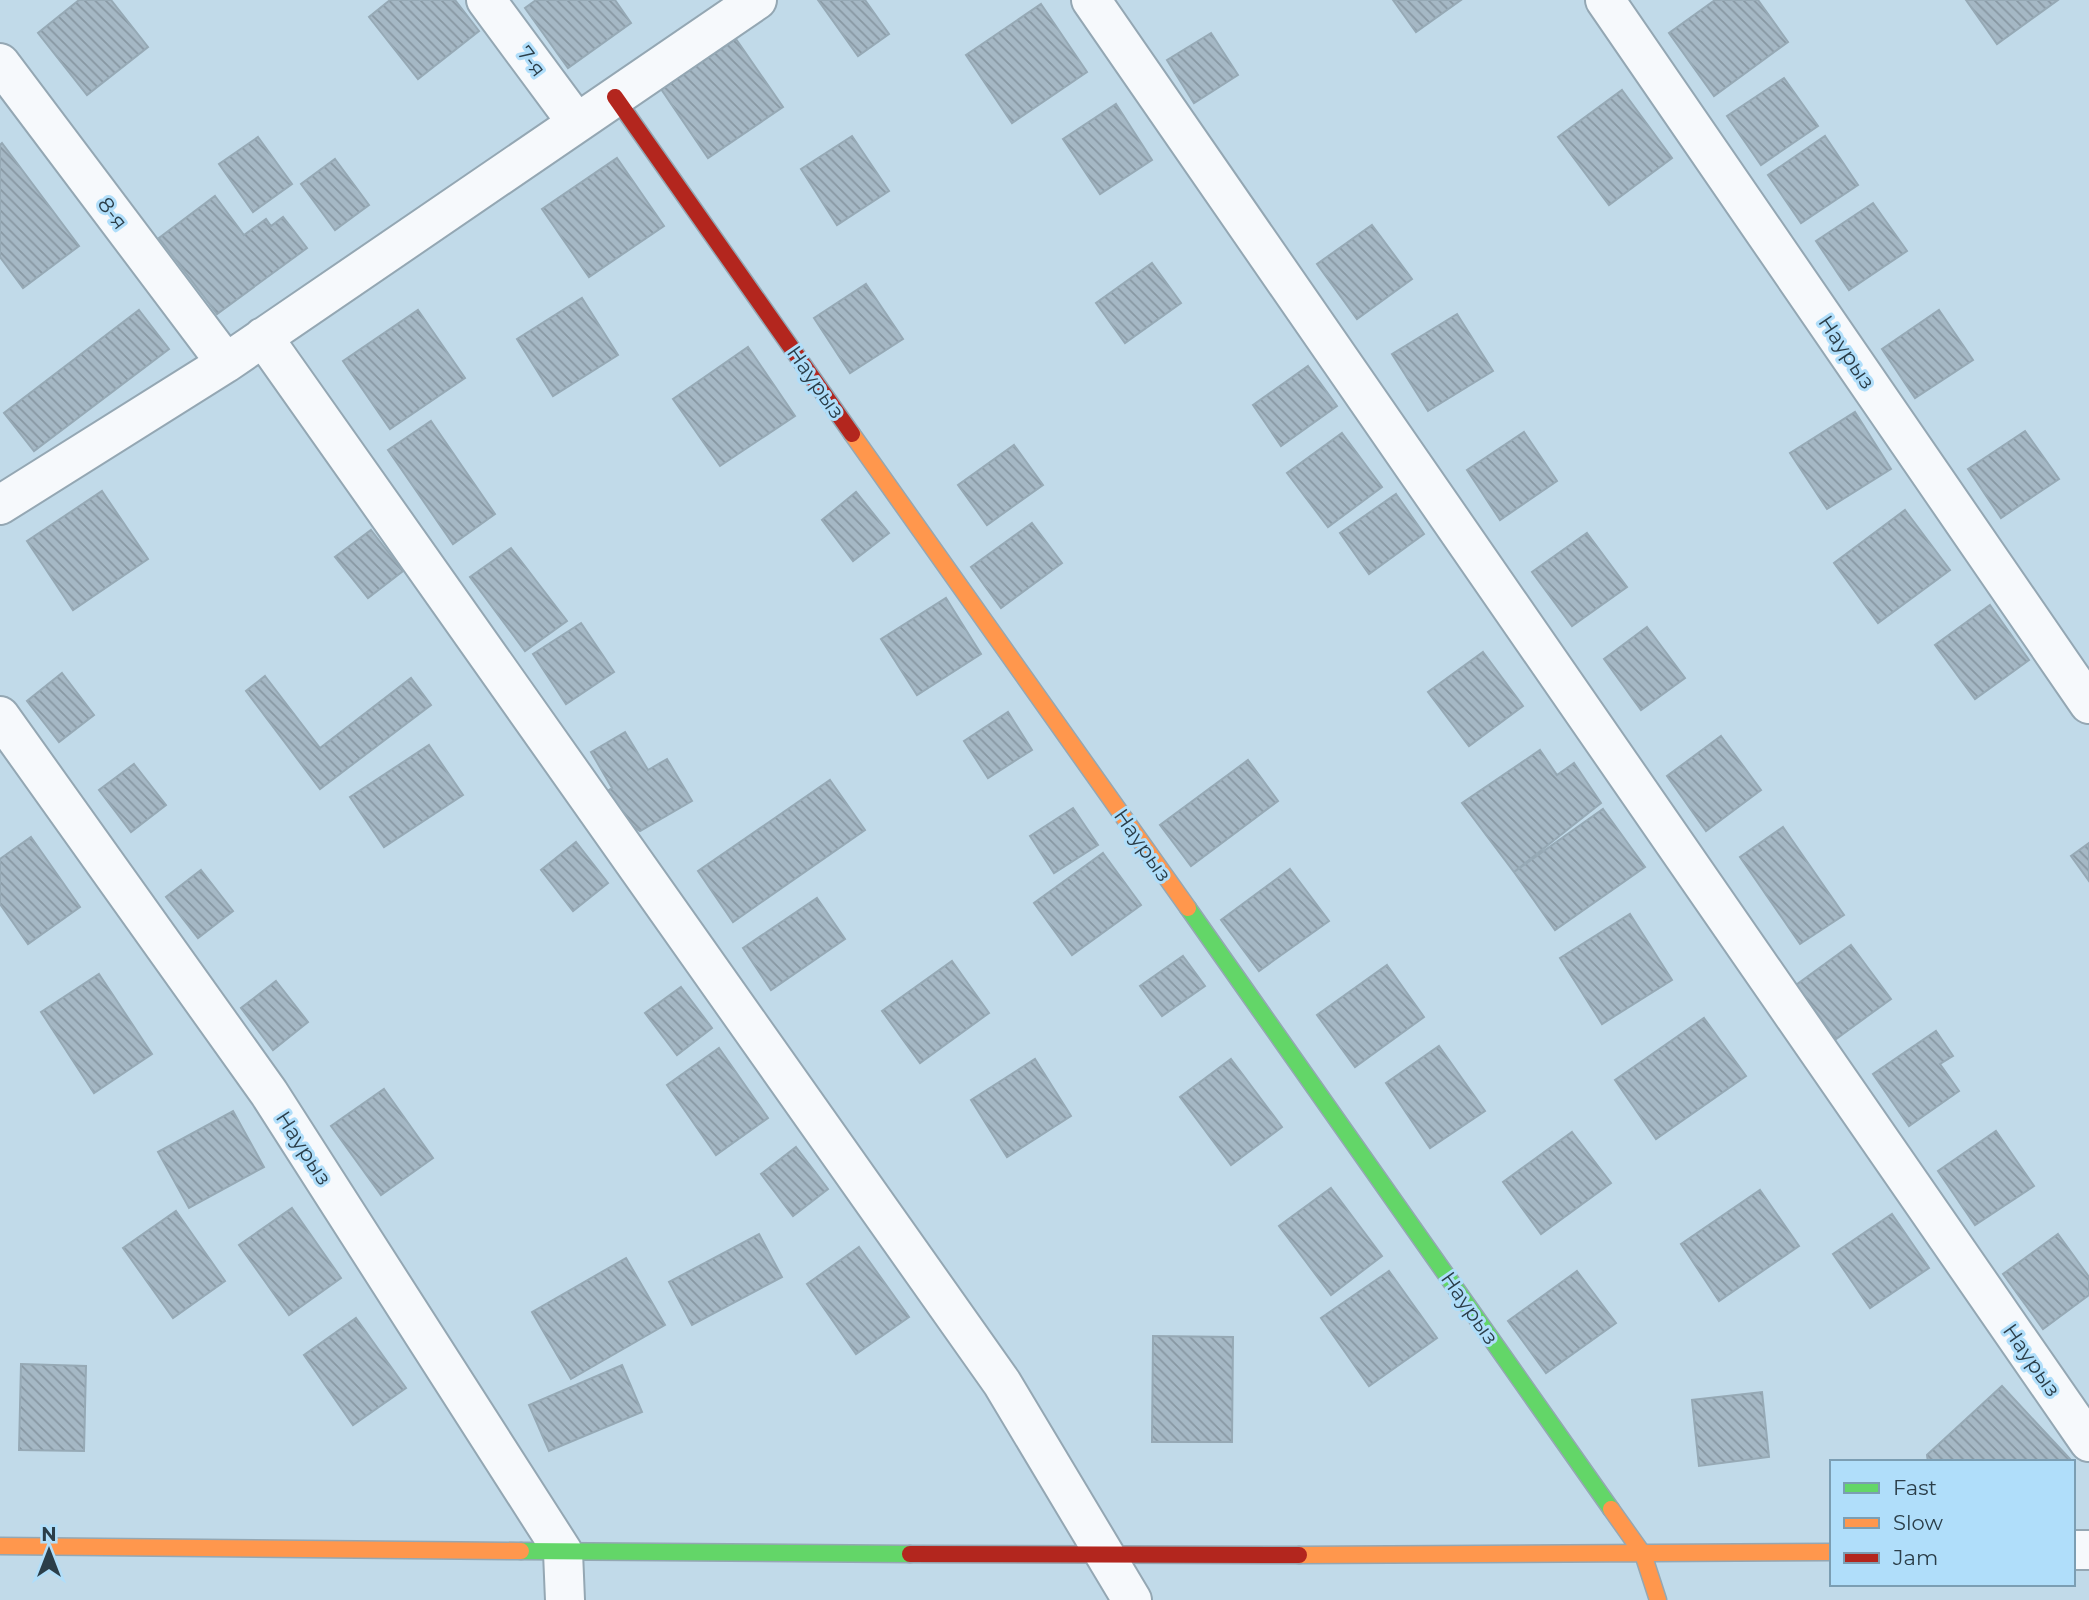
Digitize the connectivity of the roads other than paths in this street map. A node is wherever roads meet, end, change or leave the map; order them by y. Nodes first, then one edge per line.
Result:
1 (486, 0) edge
2 (757, 0) edge
3 (1091, 0) edge
4 (1605, 0) edge
5 (0, 63) edge
6 (615, 97) junction
7 (577, 123) junction
8 (264, 337) junction
9 (226, 363) junction
10 (0, 505) edge
11 (2089, 705) edge
12 (0, 716) edge
13 (2089, 1442) edge
14 (0, 1546) edge
15 (563, 1552) junction
16 (1830, 1552) edge
17 (1643, 1554) junction
18 (1108, 1556) junction
19 (565, 1600) edge
20 (1132, 1600) edge
21 (1658, 1600) edge

1 - 7 street, 7-я
2 - 6 street
3 - 13 street, Наурыз
4 - 11 street, Наурыз
5 - 9 street, 8-я
6 - 7 street
6 - 17 street, Наурыз
7 - 8 street
8 - 9 street
8 - 18 street
9 - 10 street
12 - 15 street, Наурыз
14 - 15 street
15 - 18 street
15 - 19 street
16 - 17 street
17 - 18 street
17 - 21 street, Наурыз
18 - 20 street

